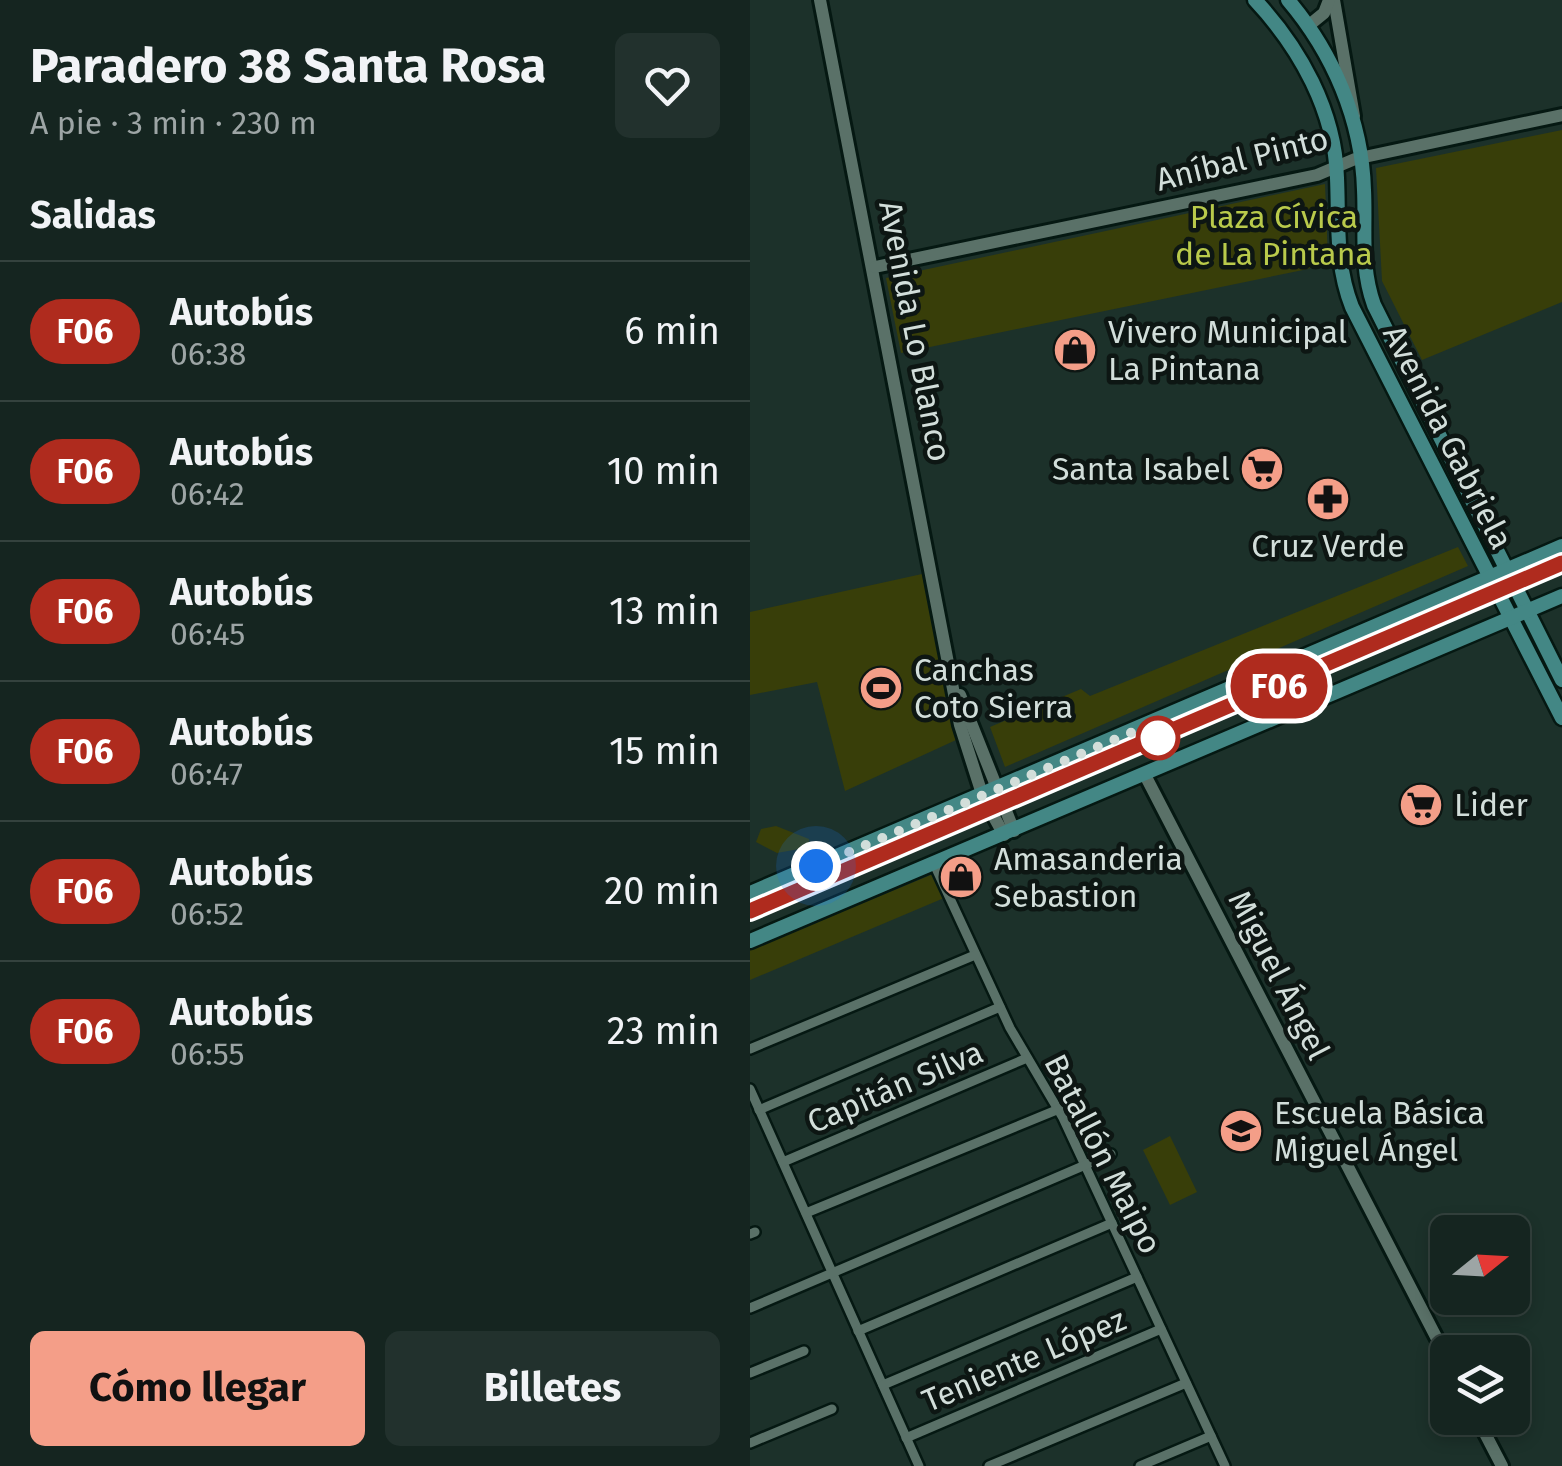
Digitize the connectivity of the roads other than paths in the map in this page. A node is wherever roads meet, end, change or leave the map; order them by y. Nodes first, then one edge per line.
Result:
1 (820, 0) edge
2 (1255, 0) edge
3 (1288, 0) edge
4 (1332, 0) edge
5 (1308, 26) junction
6 (1293, 48) junction
7 (1562, 115) edge
8 (1354, 123) junction
9 (1362, 158) junction
10 (1336, 166) junction
11 (875, 267) junction
12 (1562, 546) edge
13 (1510, 570) junction
14 (1490, 578) junction
15 (1562, 596) edge
16 (1528, 610) junction
17 (1510, 618) junction
18 (953, 674) junction
19 (1562, 680) edge
20 (1562, 718) edge
21 (981, 740) junction
22 (966, 746) junction
23 (1145, 775) junction
24 (999, 790) junction
25 (982, 797) junction
26 (1009, 833) junction
27 (934, 864) junction
28 (750, 894) edge
29 (750, 941) edge
30 (975, 954) junction
31 (1000, 1007) junction
32 (750, 1049) edge
33 (1027, 1058) junction
34 (750, 1089) edge
35 (1058, 1108) junction
36 (760, 1110) junction
37 (1110, 1154) dead end
38 (783, 1162) junction
39 (1085, 1165) junction
40 (806, 1213) junction
41 (1112, 1223) junction
42 (832, 1273) junction
43 (1137, 1277) junction
44 (750, 1308) edge
45 (1161, 1328) junction
46 (858, 1331) junction
47 (1435, 1335) edge
48 (804, 1350) dead end
49 (750, 1373) edge
50 (1186, 1383) junction
51 (882, 1385) junction
52 (832, 1409) dead end
53 (1486, 1435) edge
54 (1211, 1436) junction
55 (906, 1438) junction
56 (750, 1443) edge
57 (919, 1466) edge
58 (989, 1466) edge
59 (1140, 1466) edge
60 (1225, 1466) edge
61 (1502, 1466) edge

1 - 11 street, Avenida Lo Blanco
2 - 6 main road, Avenida Gabriela
3 - 5 main road, Avenida Gabriela
4 - 5 street
4 - 8 street
5 - 6 main road
5 - 8 main road, Avenida Gabriela
6 - 10 main road, Avenida Gabriela
7 - 9 street, Aníbal Pinto
8 - 9 main road, Avenida Gabriela
9 - 10 street, Aníbal Pinto
9 - 13 main road, Avenida Gabriela
10 - 11 street, Aníbal Pinto
10 - 14 main road, Avenida Gabriela
11 - 18 street, Avenida Lo Blanco
12 - 13 main road
13 - 14 main road
13 - 16 main road, Avenida Gabriela
14 - 17 main road, Avenida Gabriela
14 - 24 main road
15 - 16 main road
16 - 17 main road
16 - 19 main road, Avenida Gabriela
17 - 20 main road, Avenida Gabriela
17 - 23 main road
18 - 21 street, Avenida Lo Blanco
18 - 22 street, Avenida Lo Blanco
21 - 22 street
21 - 24 street, Avenida Lo Blanco
22 - 25 street, Avenida Lo Blanco
23 - 26 main road
23 - 47 street, Miguel Ángel
24 - 25 main road
24 - 26 street, Avenida Lo Blanco
25 - 26 street, Avenida Lo Blanco
25 - 28 main road
26 - 27 main road
27 - 29 main road
27 - 30 street, Batallón Maipo
30 - 31 street, Batallón Maipo
30 - 32 street
31 - 33 street, Batallón Maipo
31 - 36 street
33 - 35 street, Batallón Maipo
33 - 38 street, Capitán Silva
34 - 36 street
35 - 39 street, Batallón Maipo
35 - 40 street
36 - 38 street
37 - 39 street
38 - 40 street
39 - 41 street, Batallón Maipo
39 - 42 street
40 - 42 street
41 - 43 street, Batallón Maipo
41 - 46 street
42 - 44 street
42 - 46 street
43 - 45 street, Batallón Maipo
43 - 51 street
45 - 50 street, Batallón Maipo
45 - 55 street, Teniente López
46 - 51 street
48 - 49 street
50 - 54 street, Batallón Maipo
50 - 58 street
51 - 55 street
52 - 56 street
53 - 61 street
54 - 59 street
54 - 60 street, Batallón Maipo
55 - 57 street

